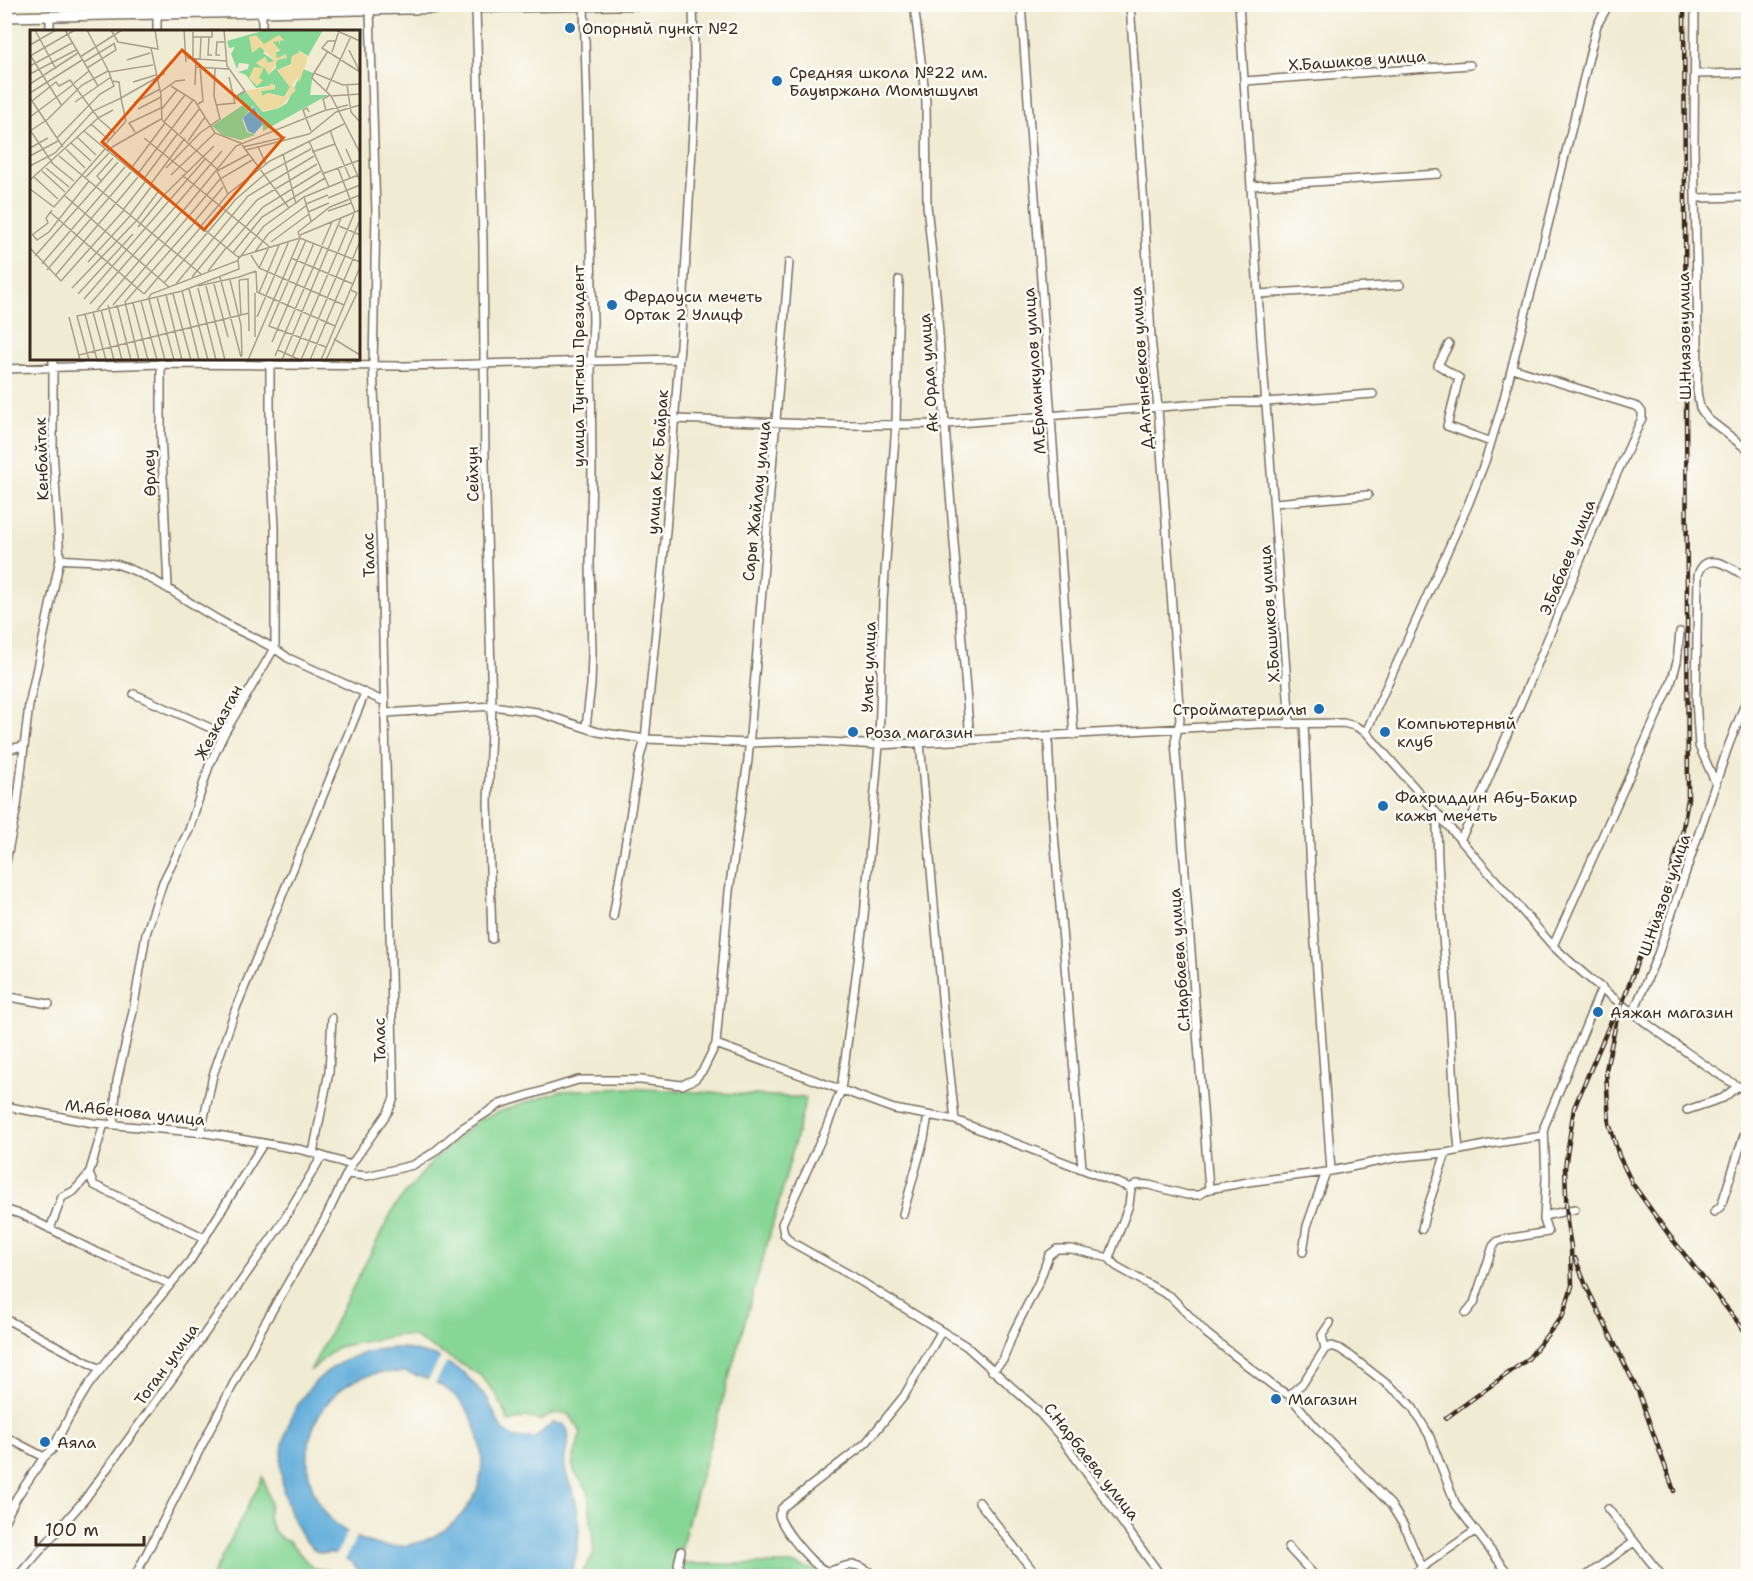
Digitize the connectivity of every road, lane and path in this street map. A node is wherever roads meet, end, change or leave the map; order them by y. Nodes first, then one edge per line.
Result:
1 (662, 4) edge
2 (693, 4) edge
3 (915, 4) edge
4 (1021, 4) edge
5 (1130, 4) edge
6 (1239, 4) edge
7 (1609, 4) edge
8 (1695, 4) edge
9 (584, 5) edge
10 (476, 9) junction
11 (370, 10) junction
12 (262, 13) junction
13 (157, 15) junction
14 (50, 16) junction
15 (4, 17) edge
16 (50, 30) edge
17 (157, 30) edge
18 (262, 30) edge
19 (1470, 65) dead end
20 (1749, 73) edge
21 (1696, 74) junction
22 (1245, 81) junction
23 (1438, 174) dead end
24 (1251, 186) junction
25 (1749, 197) edge
26 (1696, 198) junction
27 (789, 262) dead end
28 (898, 280) dead end
29 (1400, 285) dead end
30 (1258, 294) junction
31 (1449, 344) dead end
32 (678, 359) junction
33 (53, 360) edge
34 (161, 361) edge
35 (591, 361) junction
36 (270, 362) edge
37 (484, 364) junction
38 (373, 366) junction
39 (1512, 368) junction
40 (4, 369) edge
41 (53, 369) junction
42 (1373, 394) dead end
43 (1266, 402) junction
44 (1158, 408) junction
45 (1050, 415) junction
46 (674, 419) junction
47 (778, 423) junction
48 (896, 424) junction
49 (946, 424) junction
50 (1491, 442) junction
51 (1749, 450) edge
52 (1368, 495) dead end
53 (1274, 503) junction
54 (60, 559) junction
55 (1749, 578) edge
56 (168, 587) junction
57 (1680, 632) dead end
58 (275, 647) junction
59 (365, 693) junction
60 (134, 694) dead end
61 (1749, 696) edge
62 (385, 702) junction
63 (492, 706) junction
64 (386, 713) junction
65 (1290, 724) junction
66 (1304, 724) junction
67 (586, 727) junction
68 (1179, 730) junction
69 (1366, 732) junction
70 (224, 734) junction
71 (1074, 735) junction
72 (1048, 737) junction
73 (645, 739) junction
74 (970, 739) junction
75 (920, 742) junction
76 (750, 743) junction
77 (879, 745) junction
78 (24, 746) junction
79 (4, 750) edge
80 (1716, 784) junction
81 (1437, 813) junction
82 (1460, 840) junction
83 (4, 872) edge
84 (613, 917) dead end
85 (492, 939) dead end
86 (1553, 946) junction
87 (1602, 987) junction
88 (4, 996) edge
89 (49, 1004) dead end
90 (1633, 1013) junction
91 (332, 1018) dead end
92 (716, 1044) junction
93 (1738, 1086) junction
94 (841, 1090) junction
95 (1749, 1092) edge
96 (4, 1106) edge
97 (1688, 1110) dead end
98 (928, 1115) junction
99 (955, 1120) junction
100 (1749, 1123) edge
101 (104, 1124) junction
102 (113, 1125) junction
103 (201, 1132) junction
104 (1543, 1136) junction
105 (263, 1144) junction
106 (1460, 1149) junction
107 (312, 1153) junction
108 (1446, 1153) junction
109 (321, 1156) junction
110 (351, 1166) junction
111 (1082, 1168) junction
112 (1328, 1172) junction
113 (89, 1174) junction
114 (347, 1174) junction
115 (1131, 1188) junction
116 (1209, 1189) junction
117 (4, 1209) edge
118 (1575, 1209) dead end
119 (1714, 1212) dead end
120 (903, 1214) dead end
121 (1544, 1216) junction
122 (50, 1229) junction
123 (1422, 1229) dead end
124 (205, 1238) junction
125 (791, 1242) joint
126 (1303, 1252) dead end
127 (1109, 1258) junction
128 (170, 1284) junction
129 (1466, 1313) dead end
130 (4, 1318) edge
131 (1330, 1323) dead end
132 (941, 1332) junction
133 (1325, 1349) junction
134 (100, 1369) junction
135 (992, 1371) junction
136 (1289, 1395) junction
137 (4, 1436) edge
138 (44, 1457) junction
139 (980, 1502) dead end
140 (1608, 1509) dead end
141 (4, 1522) edge
142 (1476, 1530) junction
143 (1634, 1542) junction
144 (1288, 1547) dead end
145 (681, 1551) dead end
146 (1422, 1568) junction
147 (829, 1574) edge
148 (18, 1576) edge
149 (135, 1576) edge
150 (680, 1576) edge
151 (875, 1576) edge
152 (1037, 1576) edge
153 (1161, 1576) edge
154 (1315, 1576) edge
155 (1410, 1576) edge
156 (1509, 1576) edge
157 (1586, 1576) edge
158 (1662, 1576) edge

1 - 9 street
2 - 32 street, улица Кок Байрак
3 - 49 street, Ак Орда улица
4 - 45 street, М.Ерманкулов улица
5 - 44 street, Д.Алтынбеков улица
6 - 22 street, Х.Башиков улица
7 - 39 street
8 - 21 street, Ш.Ниязов улица
9 - 10 street
9 - 35 street, улица Тунгыш Президент
10 - 11 street
10 - 37 street, Сейхун
11 - 12 street
11 - 38 street, Талас
12 - 13 street
12 - 18 street
13 - 14 street
13 - 17 street
14 - 15 street
14 - 16 street
19 - 22 street, Х.Башиков улица
20 - 21 street
21 - 26 street, Ш.Ниязов улица
22 - 24 street, Х.Башиков улица
23 - 24 street
24 - 30 street, Х.Башиков улица
25 - 26 street
26 - 51 street, Ш.Ниязов улица
27 - 47 street, Сары Жайлау улица
28 - 48 street, Улыс улица
29 - 30 street
30 - 43 street, Х.Башиков улица
31 - 50 street
32 - 35 street
32 - 46 street, улица Кок Байрак
33 - 41 street, Кенбайтак
34 - 36 street
34 - 41 street
34 - 56 street, Өрлеу
35 - 37 street
35 - 67 street, улица Тунгыш Президент
36 - 38 street
36 - 58 street
37 - 38 street
37 - 63 street, Сейхун
38 - 62 street, Талас
39 - 50 street
39 - 82 street, Э.Бабаев улица
40 - 41 street
41 - 54 street, Кенбайтак
42 - 43 street
43 - 44 street
43 - 53 street, Х.Башиков улица
44 - 45 street
44 - 68 street, Д.Алтынбеков улица
45 - 49 street
45 - 71 street, М.Ерманкулов улица
46 - 47 street
46 - 73 street, улица Кок Байрак
47 - 48 street
47 - 76 street, Сары Жайлау улица
48 - 49 street
48 - 77 street, Улыс улица
49 - 74 street, Ак Орда улица
50 - 69 street
52 - 53 street
53 - 65 street, Х.Башиков улица
54 - 56 street
54 - 78 street, Кенбайтак
55 - 80 street
56 - 58 street
57 - 86 street
58 - 59 street
58 - 70 street, Жезказган
59 - 62 street
59 - 103 street
60 - 70 street
61 - 80 street, Ш.Ниязов улица
62 - 64 street, Талас
63 - 64 street
63 - 67 street
63 - 85 street, Сейхун
64 - 110 street, Талас
65 - 66 street
65 - 68 street
66 - 69 street
66 - 112 street
67 - 73 street
68 - 71 street
68 - 116 street, С.Нарбаева улица
69 - 81 street
70 - 102 street, Жезказган
71 - 72 street
72 - 74 street
72 - 111 street
73 - 76 street
73 - 84 street, улица Кок Байрак
74 - 75 street
75 - 77 street
75 - 99 street
76 - 77 street
76 - 92 street
77 - 94 street, Улыс улица
78 - 79 street
78 - 83 street, Кенбайтак
80 - 90 street, Ш.Ниязов улица
81 - 82 street
81 - 106 street
82 - 86 street
86 - 87 street
87 - 90 street
87 - 104 street
88 - 89 street
90 - 93 street
91 - 107 street
92 - 94 street
92 - 114 street
93 - 95 street
93 - 97 street
94 - 98 street
94 - 125 street, Улыс улица
96 - 101 street, М.Абенова улица
98 - 99 street
98 - 120 street
99 - 111 street
100 - 119 street
101 - 102 street, М.Абенова улица
101 - 113 street
102 - 103 street, М.Абенова улица
103 - 105 street, М.Абенова улица
104 - 106 street
104 - 121 street
105 - 107 street, М.Абенова улица
105 - 124 street
106 - 108 street
107 - 109 street, М.Абенова улица
108 - 112 street
108 - 123 street
109 - 110 street, М.Абенова улица
109 - 148 street, Тоган улица
110 - 114 street
111 - 115 street
112 - 116 street
112 - 126 street
113 - 122 street
113 - 124 street
114 - 149 street
115 - 116 street
115 - 127 street
117 - 122 street
118 - 121 street
121 - 129 street
122 - 128 street
124 - 128 street
125 - 132 street, С.Нарбаева улица
127 - 135 street
127 - 136 street
128 - 134 street
130 - 134 street
131 - 133 street
132 - 135 street, С.Нарбаева улица
132 - 147 street
133 - 136 street
133 - 142 street
134 - 138 street
135 - 153 street, С.Нарбаева улица
136 - 146 street
137 - 138 street
138 - 141 street
139 - 152 street
140 - 143 street
142 - 146 street
142 - 156 street
143 - 157 street
143 - 158 street
144 - 154 street
145 - 150 street
146 - 155 street
147 - 151 street

